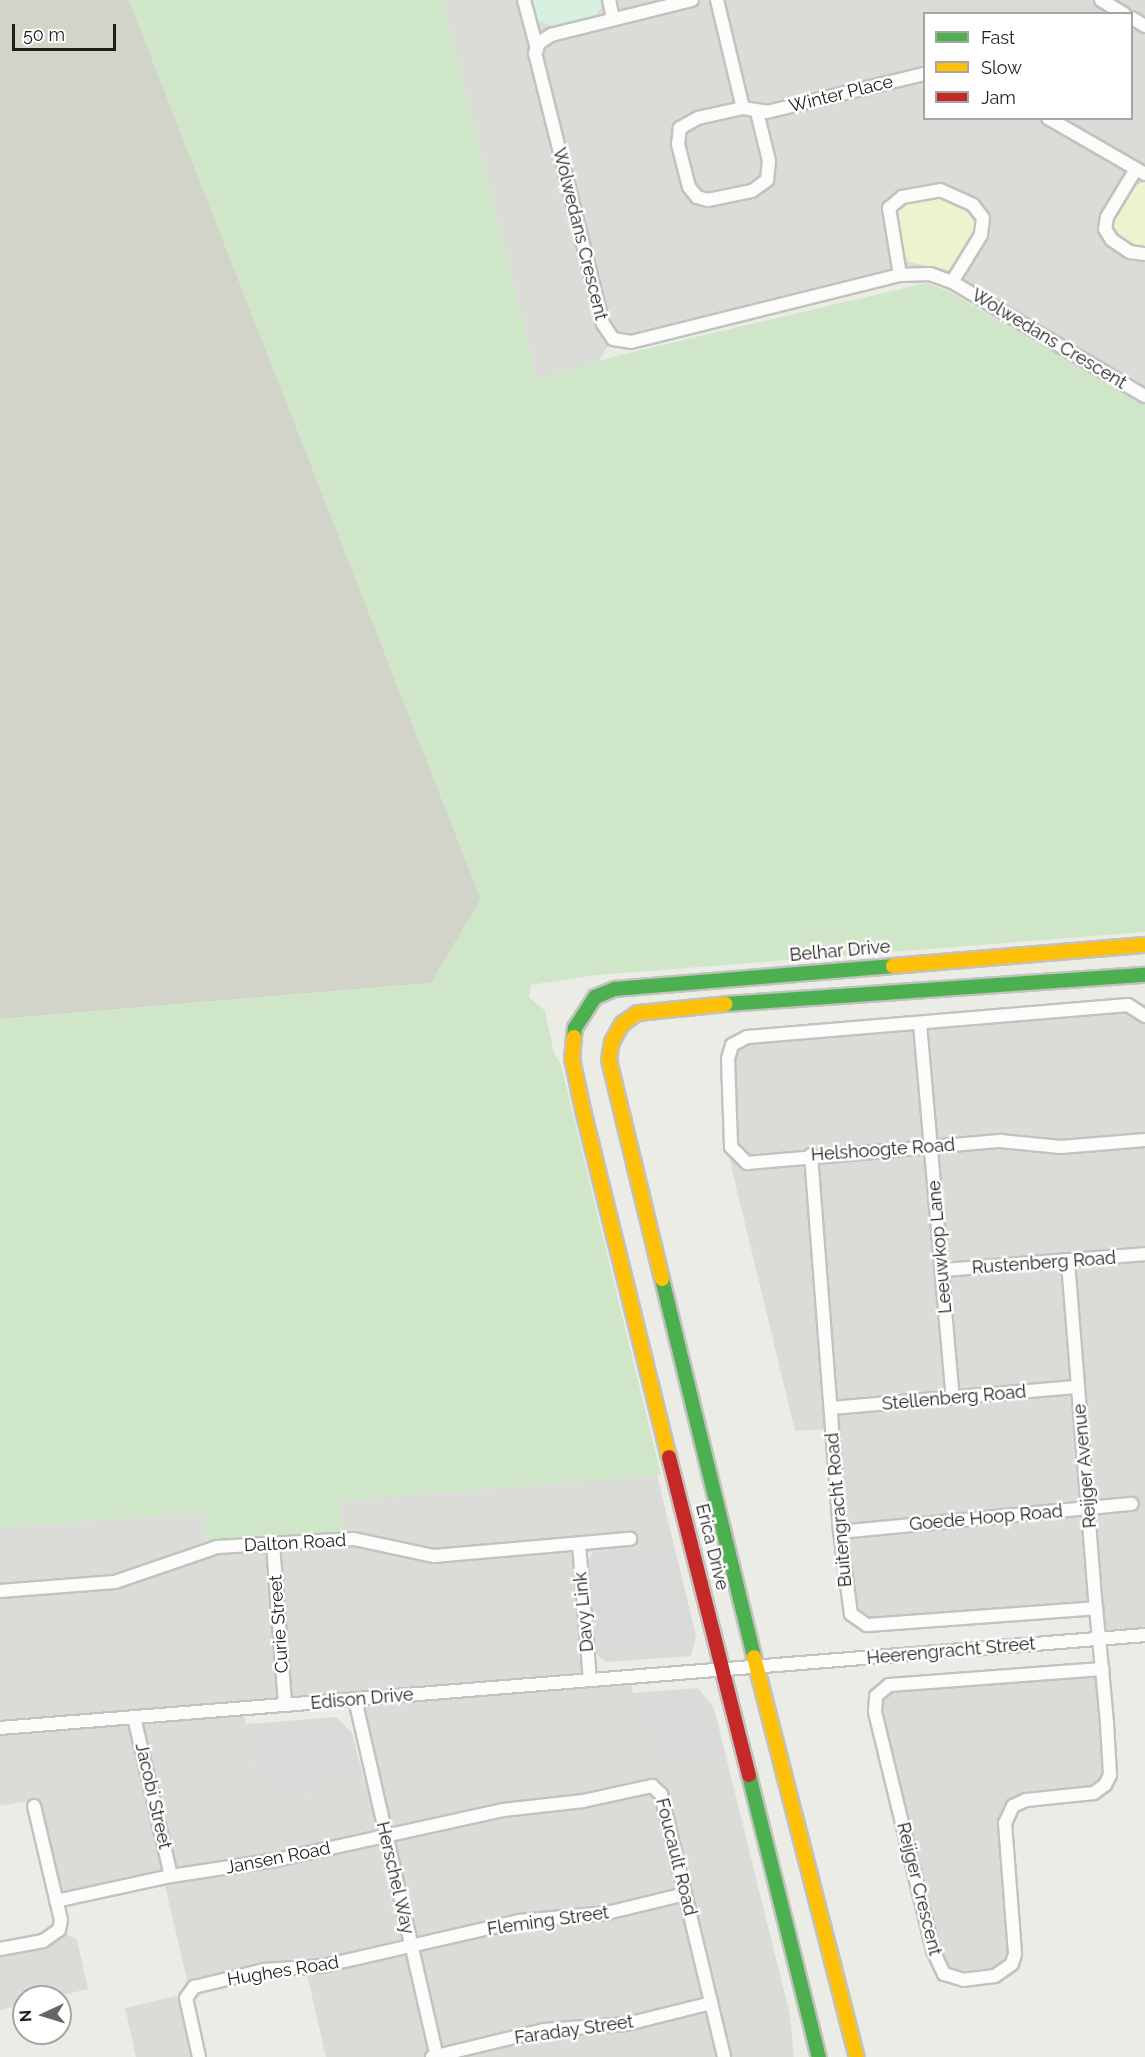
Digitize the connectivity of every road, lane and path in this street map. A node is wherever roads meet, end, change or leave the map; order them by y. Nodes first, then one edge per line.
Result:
1 (524, 0) edge
2 (609, 0) edge
3 (692, 0) edge
4 (717, 0) edge
5 (1101, 0) edge
6 (1121, 12) edge
7 (613, 19) junction
8 (537, 48) junction
9 (923, 74) edge
10 (743, 108) junction
11 (757, 112) junction
12 (1052, 120) edge
13 (1141, 171) edge
14 (1145, 254) edge
15 (900, 275) junction
16 (952, 282) junction
17 (1145, 396) edge
18 (1145, 945) edge
19 (1145, 975) edge
20 (1145, 1016) edge
21 (920, 1024) junction
22 (571, 1046) joint
23 (1145, 1140) edge
24 (932, 1147) junction
25 (811, 1155) junction
26 (1145, 1254) edge
27 (1068, 1262) junction
28 (943, 1270) junction
29 (1078, 1387) junction
30 (953, 1398) junction
31 (831, 1408) junction
32 (1132, 1504) dead end
33 (1088, 1509) junction
34 (840, 1532) junction
35 (630, 1539) dead end
36 (273, 1544) junction
37 (579, 1544) junction
38 (0, 1591) edge
39 (1096, 1608) junction
40 (1145, 1635) edge
41 (1099, 1639) junction
42 (756, 1666) junction
43 (724, 1669) junction
44 (1102, 1670) junction
45 (590, 1680) junction
46 (355, 1699) junction
47 (285, 1705) junction
48 (134, 1717) junction
49 (0, 1728) edge
50 (34, 1806) dead end
51 (385, 1836) junction
52 (171, 1876) junction
53 (685, 1894) junction
54 (56, 1901) junction
55 (411, 1946) junction
56 (0, 1949) edge
57 (711, 2003) junction
58 (199, 2057) edge
59 (435, 2057) edge
60 (724, 2057) edge
61 (819, 2057) edge
62 (857, 2057) edge

1 - 8 street, Wolwedans Crescent
2 - 7 street
3 - 7 street
4 - 10 street
5 - 6 street
7 - 8 street
8 - 15 street, Wolwedans Crescent
9 - 11 street, Winter Place
10 - 11 street, Winter Place
10 - 11 street, Winter Place
12 - 13 street
13 - 14 street
15 - 16 street, Wolwedans Crescent
15 - 16 street, Wolwedans Crescent
16 - 17 street, Wolwedans Crescent
18 - 22 main road, Belhar Drive
19 - 42 main road, Erica Drive
20 - 21 street
21 - 24 street, Leeuwkop Lane
21 - 25 street, Helshoogte Road
22 - 43 main road, Erica Drive
23 - 24 street, Helshoogte Road
24 - 25 street, Helshoogte Road
24 - 28 street, Leeuwkop Lane
25 - 31 street, Buitengracht Road
26 - 27 street, Rustenberg Road
27 - 28 street, Rustenberg Road
27 - 29 street, Reijger Avenue
28 - 30 street, Leeuwkop Lane
29 - 30 street, Stellenberg Road
29 - 33 street, Reijger Avenue
30 - 31 street, Stellenberg Road
31 - 34 street, Buitengracht Road
32 - 33 street, Goede Hoop Road
33 - 34 street, Goede Hoop Road
33 - 39 street, Reijger Avenue
34 - 39 street, Buitengracht Road
35 - 37 street, Dalton Road
36 - 37 street, Dalton Road
36 - 38 street, Dalton Road
36 - 47 street, Curie Street
37 - 45 street, Davy Link
39 - 41 street, Reijger Avenue
40 - 41 street, Heerengracht Street
41 - 42 street, Heerengracht Street
41 - 44 street, Reijger Avenue
42 - 43 street, Heerengracht Street
42 - 62 main road, Erica Drive
43 - 45 street, Edison Drive
43 - 61 main road, Erica Drive
44 - 44 street, Reijger Crescent
45 - 46 street, Edison Drive
46 - 47 street, Edison Drive
46 - 51 street, Herschel Way
47 - 48 street, Edison Drive
48 - 49 street, Edison Drive
48 - 52 street, Jacobi Street
50 - 54 street
51 - 52 street, Jansen Road
51 - 53 street, Foucault Road
51 - 55 street, Herschel Way
52 - 54 street
53 - 55 street, Fleming Street
53 - 57 street, Foucault Road
54 - 56 street
55 - 58 street, Hughes Road
55 - 59 street, Herschel Way
57 - 59 street, Faraday Street
57 - 60 street, Foucault Road

